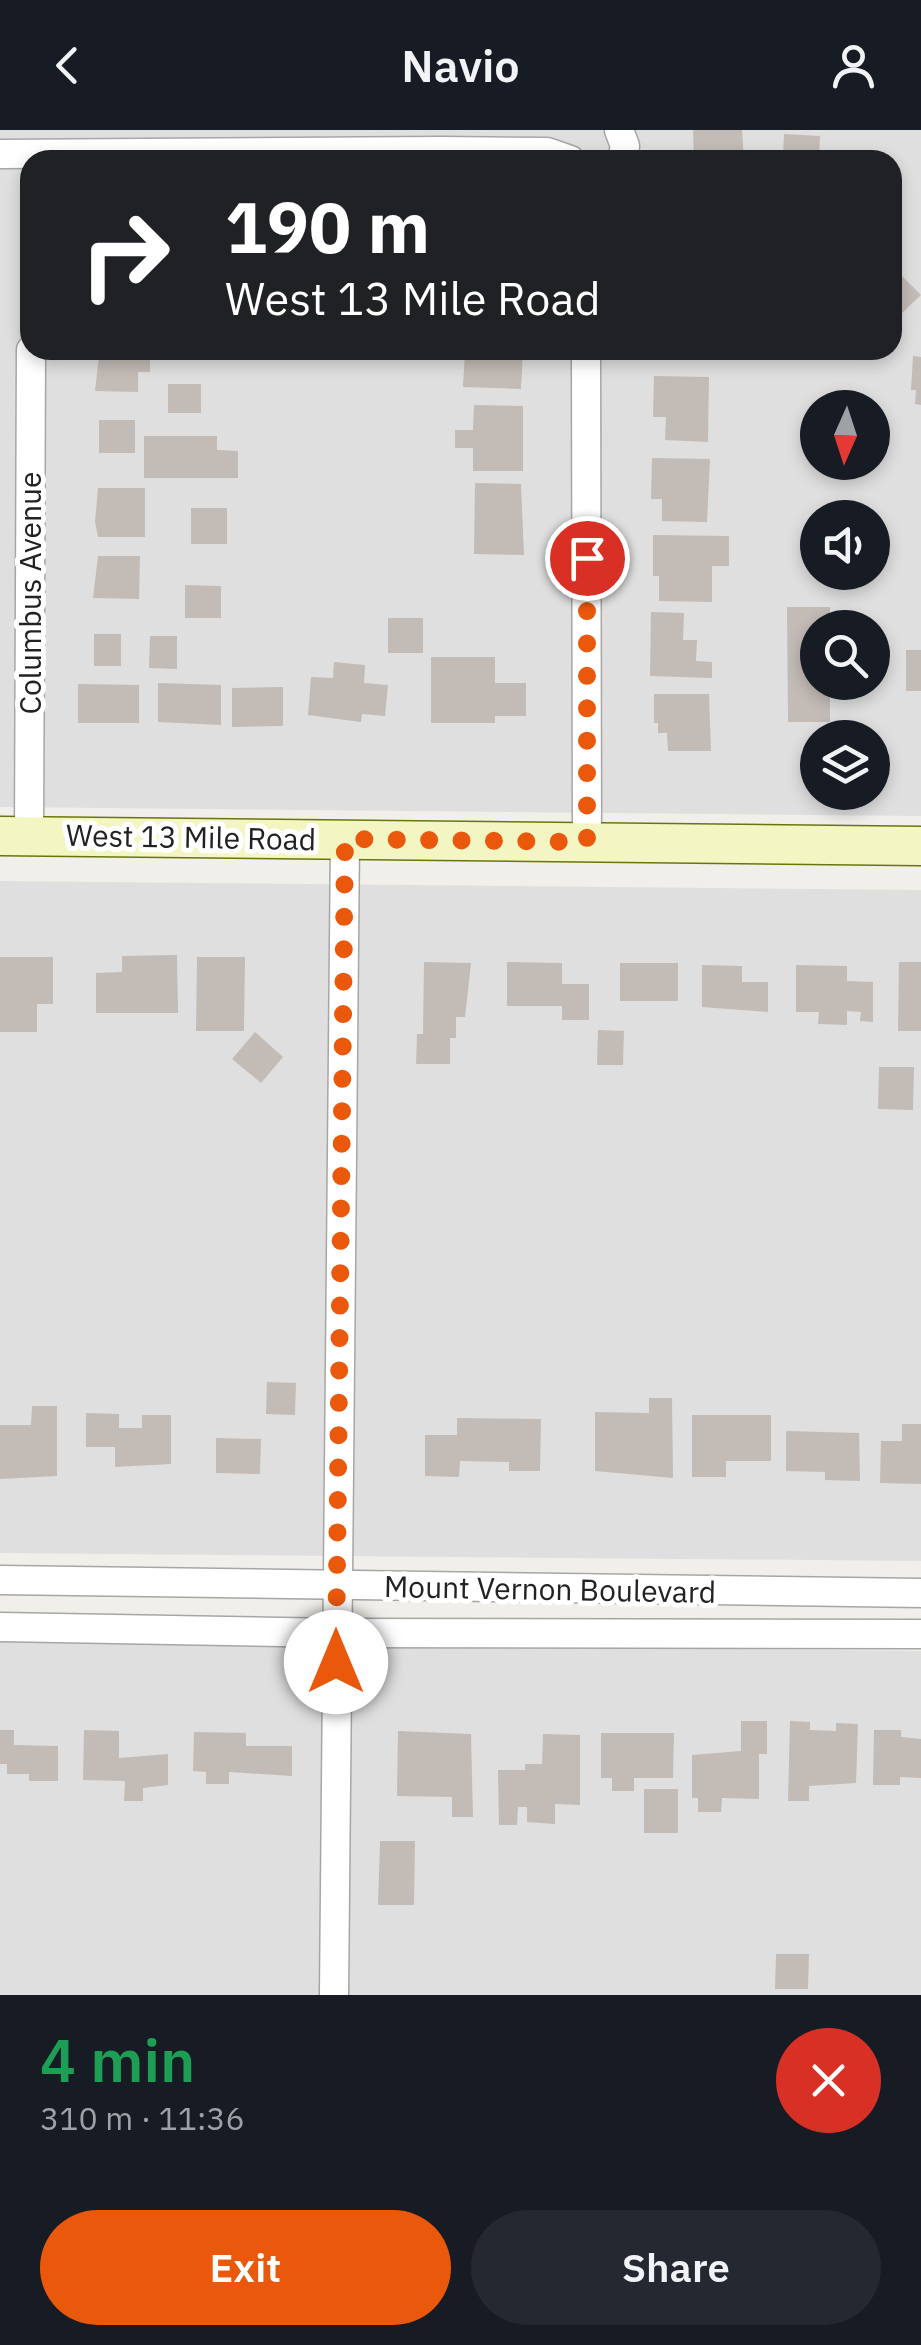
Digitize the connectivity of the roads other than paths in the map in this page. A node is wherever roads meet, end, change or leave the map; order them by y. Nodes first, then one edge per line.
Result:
1 (31, 148) edge
2 (566, 148) edge
3 (31, 360) edge
4 (586, 360) edge
5 (15, 836) edge
6 (345, 839) junction
7 (587, 842) junction
8 (921, 846) edge
9 (0, 1580) edge
10 (337, 1587) junction
11 (921, 1592) edge
12 (0, 1628) edge
13 (336, 1633) junction
14 (921, 1634) edge
15 (334, 1995) edge

1 - 2 street
3 - 5 street, Columbus Avenue
4 - 7 street
5 - 6 main road, West 13 Mile Road
6 - 7 main road, West 13 Mile Road
6 - 10 street
7 - 8 main road, West 13 Mile Road
9 - 10 street, Mount Vernon Boulevard
10 - 11 street, Mount Vernon Boulevard
10 - 13 street
12 - 13 street, Mount Vernon Boulevard
13 - 14 street, Mount Vernon Boulevard
13 - 15 street

